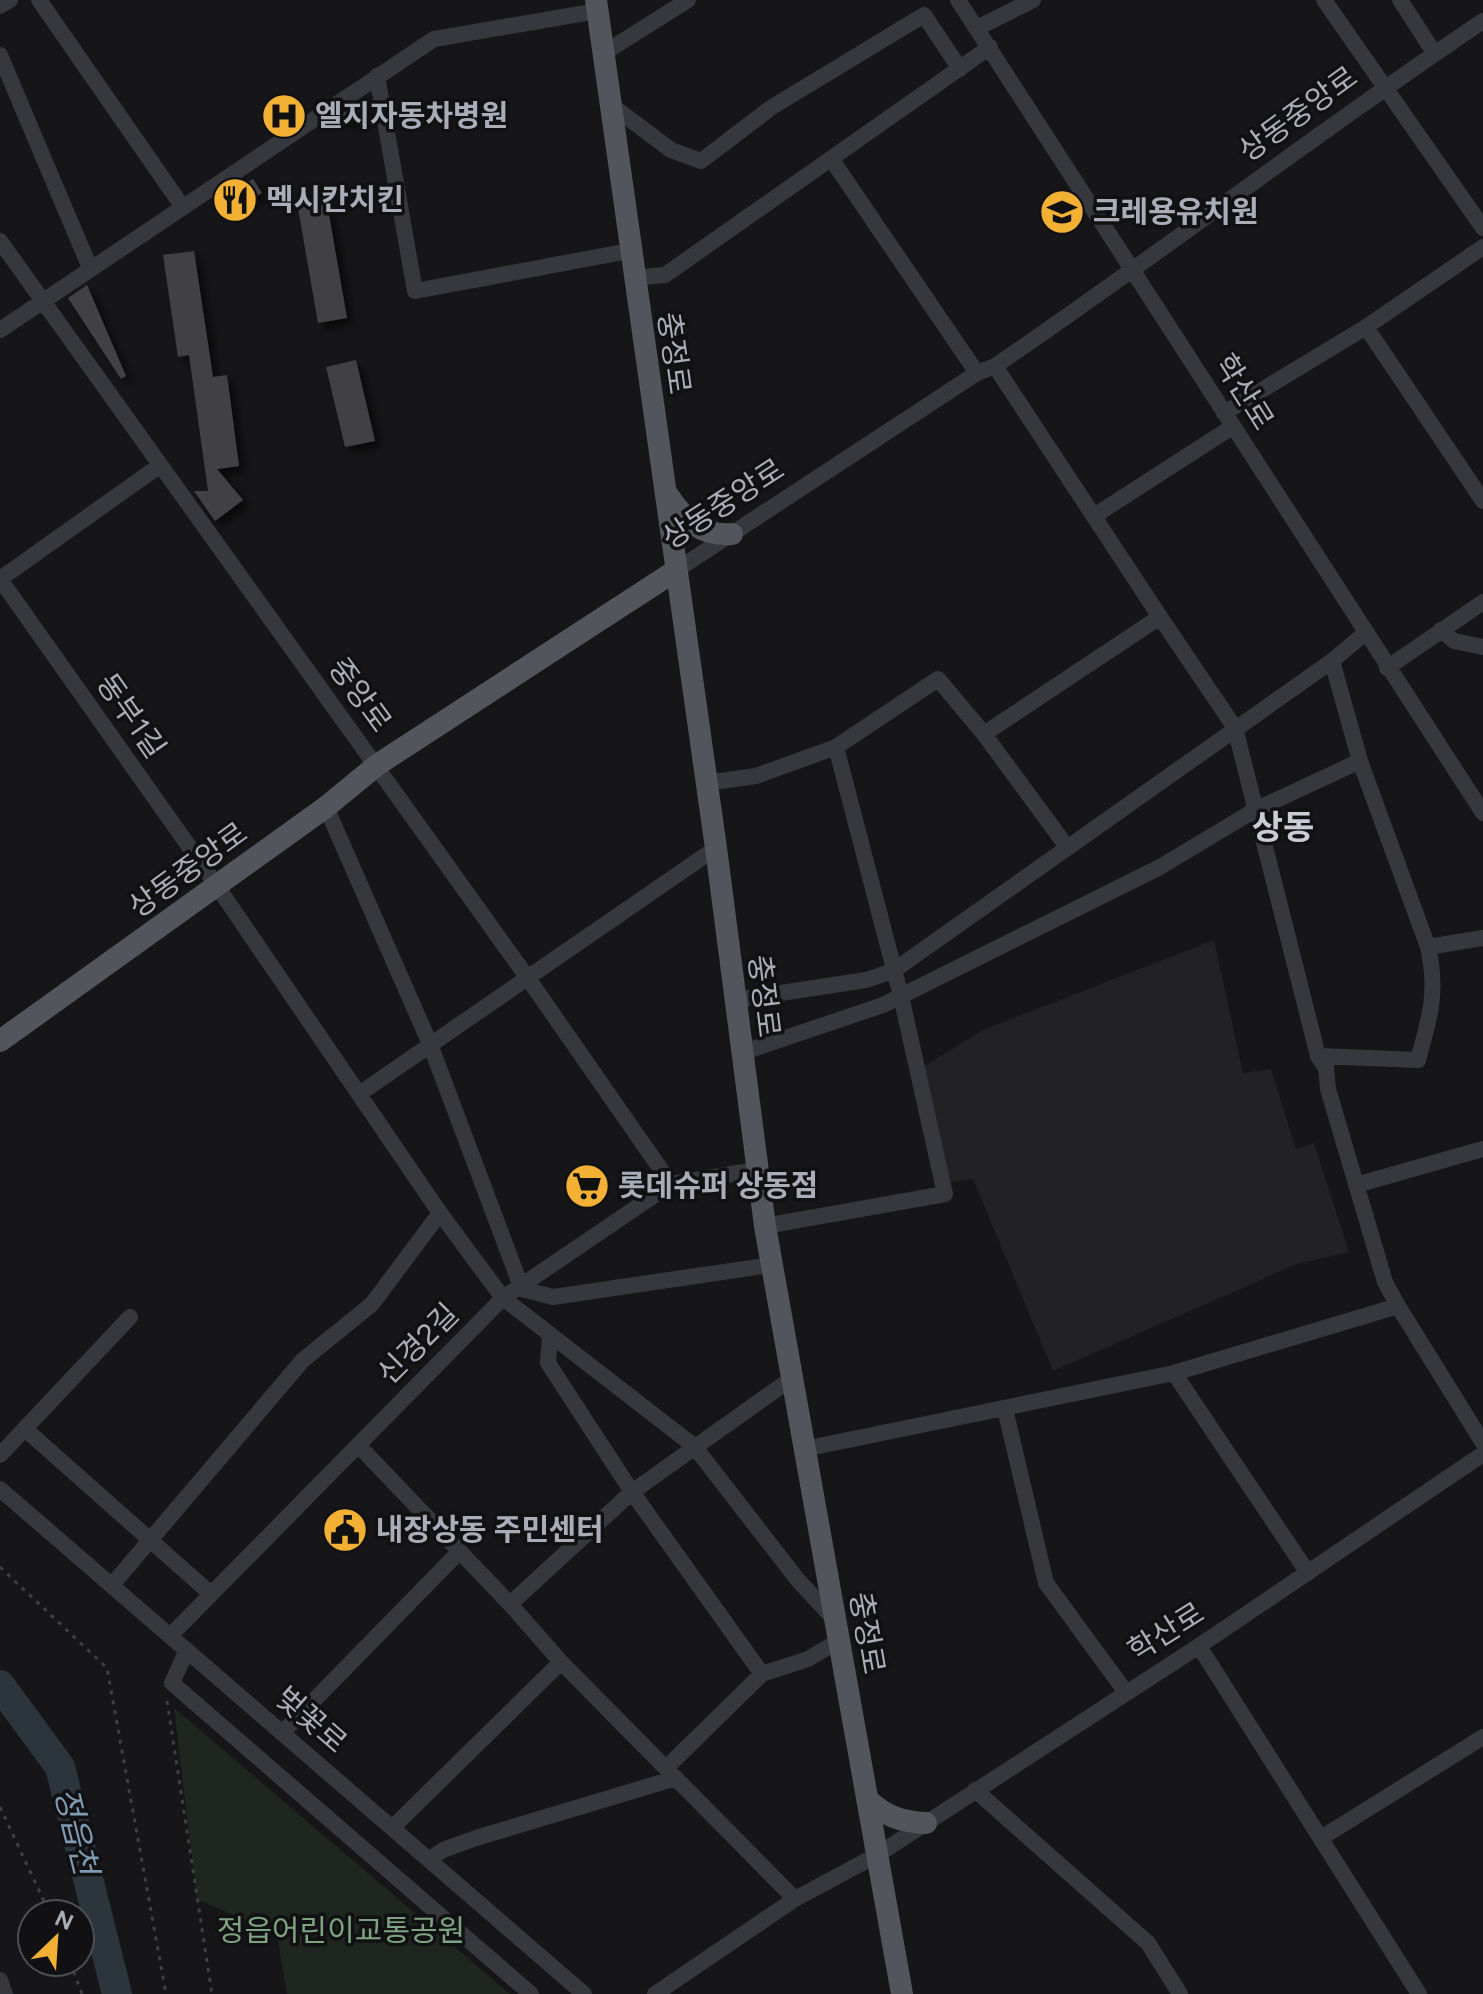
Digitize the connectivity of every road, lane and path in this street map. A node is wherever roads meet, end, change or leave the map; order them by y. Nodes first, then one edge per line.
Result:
1 (10, 0) edge
2 (39, 0) edge
3 (688, 0) edge
4 (958, 0) edge
5 (1033, 0) edge
6 (1324, 0) edge
7 (1400, 0) edge
8 (0, 6) edge
9 (597, 6) edge
10 (1483, 21) edge
11 (977, 28) junction
12 (990, 47) junction
13 (604, 53) junction
14 (1435, 54) junction
15 (0, 55) edge
16 (960, 69) junction
17 (377, 76) junction
18 (1386, 86) junction
19 (611, 105) junction
20 (832, 160) junction
21 (182, 206) junction
22 (1483, 228) edge
23 (0, 241) edge
24 (1483, 247) edge
25 (629, 251) junction
26 (90, 268) junction
27 (1135, 271) junction
28 (633, 278) junction
29 (42, 300) junction
30 (1366, 327) junction
31 (0, 330) edge
32 (995, 366) junction
33 (977, 373) junction
34 (1228, 420) junction
35 (159, 466) junction
36 (663, 489) junction
37 (1483, 501) edge
38 (1094, 516) junction
39 (732, 534) junction
40 (675, 571) junction
41 (0, 579) edge
42 (1483, 602) edge
43 (1160, 617) junction
44 (1441, 630) junction
45 (1365, 633) junction
46 (1483, 647) edge
47 (1332, 661) junction
48 (1387, 668) junction
49 (1235, 728) junction
50 (984, 734) junction
51 (836, 747) junction
52 (1360, 761) junction
53 (377, 765) junction
54 (706, 783) junction
55 (326, 807) junction
56 (1255, 810) junction
57 (1483, 813) edge
58 (1067, 847) junction
59 (716, 848) junction
60 (217, 886) junction
61 (1483, 938) edge
62 (1428, 947) junction
63 (893, 971) junction
64 (527, 977) junction
65 (901, 996) junction
66 (735, 1000) junction
67 (0, 1041) edge
68 (430, 1044) junction
69 (741, 1053) junction
70 (1318, 1056) junction
71 (359, 1094) junction
72 (1483, 1149) edge
73 (756, 1170) junction
74 (671, 1184) junction
75 (1356, 1185) junction
76 (440, 1213) junction
77 (765, 1226) junction
78 (771, 1265) junction
79 (522, 1289) junction
80 (503, 1298) junction
81 (1398, 1306) junction
82 (130, 1317) dead end
83 (550, 1334) junction
84 (1174, 1373) junction
85 (791, 1379) junction
86 (1005, 1409) junction
87 (25, 1429) junction
88 (1483, 1443) edge
89 (358, 1445) junction
90 (694, 1446) junction
91 (804, 1449) junction
92 (1483, 1454) edge
93 (0, 1455) edge
94 (0, 1489) edge
95 (632, 1492) junction
96 (150, 1540) junction
97 (460, 1551) junction
98 (0, 1567) edge
99 (1308, 1573) junction
100 (112, 1585) junction
101 (211, 1594) junction
102 (510, 1604) junction
103 (836, 1631) junction
104 (170, 1636) junction
105 (1199, 1646) junction
106 (187, 1650) junction
107 (561, 1662) junction
108 (762, 1674) junction
109 (1125, 1691) junction
110 (166, 1697) dead end
111 (282, 1733) junction
112 (1483, 1737) edge
113 (671, 1773) junction
114 (975, 1790) junction
115 (867, 1799) junction
116 (0, 1807) edge
117 (926, 1823) junction
118 (392, 1828) junction
119 (1321, 1838) junction
120 (877, 1855) junction
121 (429, 1860) junction
122 (43, 1898) edge
123 (795, 1899) junction
124 (0, 1980) edge
125 (581, 1993) edge
126 (5, 1994) edge
127 (166, 1994) edge
128 (212, 1994) edge
129 (531, 1994) edge
130 (655, 1994) edge
131 (902, 1994) edge
132 (1180, 1994) edge
133 (1419, 1994) edge

1 - 8 street
2 - 21 street
3 - 13 street
4 - 11 street, 학산로
5 - 11 street
6 - 18 street
7 - 14 street
9 - 13 main road, 충정로
9 - 17 street
10 - 14 street, 상동중앙로
11 - 12 street, 학산로
12 - 16 street
12 - 27 street, 학산로
13 - 19 main road, 충정로
14 - 18 street, 상동중앙로
15 - 26 street
16 - 19 street
16 - 20 street
17 - 21 street
17 - 25 street
18 - 22 street
18 - 27 street, 상동중앙로
19 - 25 main road, 충정로
20 - 28 street
20 - 33 street
21 - 26 street
23 - 29 street, 중앙로
24 - 30 street
25 - 28 main road, 충정로
26 - 29 street
27 - 32 street, 상동중앙로
27 - 34 street, 학산로
28 - 36 main road, 충정로
29 - 31 street
29 - 35 street, 중앙로
30 - 34 street
30 - 37 street
32 - 33 street, 상동중앙로
32 - 38 street
33 - 39 street, 상동중앙로
34 - 38 street
34 - 45 street, 학산로
35 - 41 street
35 - 53 street, 중앙로
36 - 39 main road
36 - 40 main road, 충정로
38 - 43 street
39 - 40 street, 상동중앙로
40 - 53 main road, 상동중앙로
40 - 54 main road, 충정로
41 - 60 street, 동부1길
42 - 44 street
43 - 49 street
43 - 50 street
44 - 46 street
44 - 48 street
45 - 47 street
45 - 48 street, 학산로
47 - 49 street
47 - 52 street
48 - 57 street, 학산로
49 - 56 street
49 - 58 street
50 - 51 street
50 - 58 street
51 - 54 street
51 - 63 street
52 - 56 street
52 - 62 street
53 - 55 main road, 상동중앙로
53 - 64 street, 중앙로
54 - 59 main road, 충정로
55 - 60 main road, 상동중앙로
55 - 68 street
56 - 65 street
56 - 70 street
58 - 63 street
59 - 64 street
59 - 66 main road, 충정로
60 - 67 main road, 상동중앙로
60 - 71 street, 동부1길
61 - 62 street
62 - 70 street
63 - 65 street
63 - 66 street
64 - 68 street
64 - 74 street, 중앙로
65 - 69 street
65 - 77 street
66 - 69 main road, 충정로
68 - 71 street
68 - 79 street
69 - 73 main road, 충정로
70 - 75 street
71 - 76 street, 동부1길
72 - 75 street
73 - 74 street, 신경2길
73 - 77 main road, 충정로
74 - 79 street, 신경2길
75 - 81 street
76 - 80 street, 동부1길
76 - 96 street
77 - 78 main road, 충정로
78 - 79 street
78 - 85 main road, 충정로
79 - 80 street, 신경2길
80 - 83 street, 동부1길
80 - 89 street, 신경2길
81 - 84 street
81 - 88 street
82 - 87 street
83 - 90 street, 동부1길
83 - 95 street
84 - 86 street
84 - 99 street
85 - 90 street
85 - 91 main road, 충정로
86 - 91 street
86 - 109 street
87 - 93 street
87 - 96 street
89 - 97 street
89 - 101 street, 신경2길
90 - 95 street
90 - 103 street, 동부1길
91 - 103 main road, 충정로
92 - 99 street, 학산로
94 - 100 street, 벚꽃로
95 - 102 street
95 - 108 street
96 - 100 street
96 - 101 street
97 - 102 street
97 - 111 street
98 - 127 path
99 - 105 street, 학산로
100 - 104 street, 벚꽃로
101 - 104 street, 신경2길
102 - 107 street
103 - 108 street
103 - 115 main road, 충정로
104 - 106 street, 벚꽃로
105 - 109 street, 학산로
105 - 119 street
106 - 111 street, 벚꽃로
106 - 129 street
107 - 113 street
107 - 118 street
108 - 113 street
109 - 114 street, 학산로
110 - 128 path
111 - 118 street, 벚꽃로
112 - 119 street
113 - 121 street
113 - 123 street
114 - 117 street, 학산로
114 - 132 street
115 - 117 main road
115 - 120 main road, 충정로
116 - 122 path
117 - 120 street, 학산로
118 - 121 street, 벚꽃로
119 - 133 street
120 - 123 street, 학산로
120 - 131 main road, 충정로
121 - 125 street, 벚꽃로
123 - 130 street, 학산로
124 - 126 street

